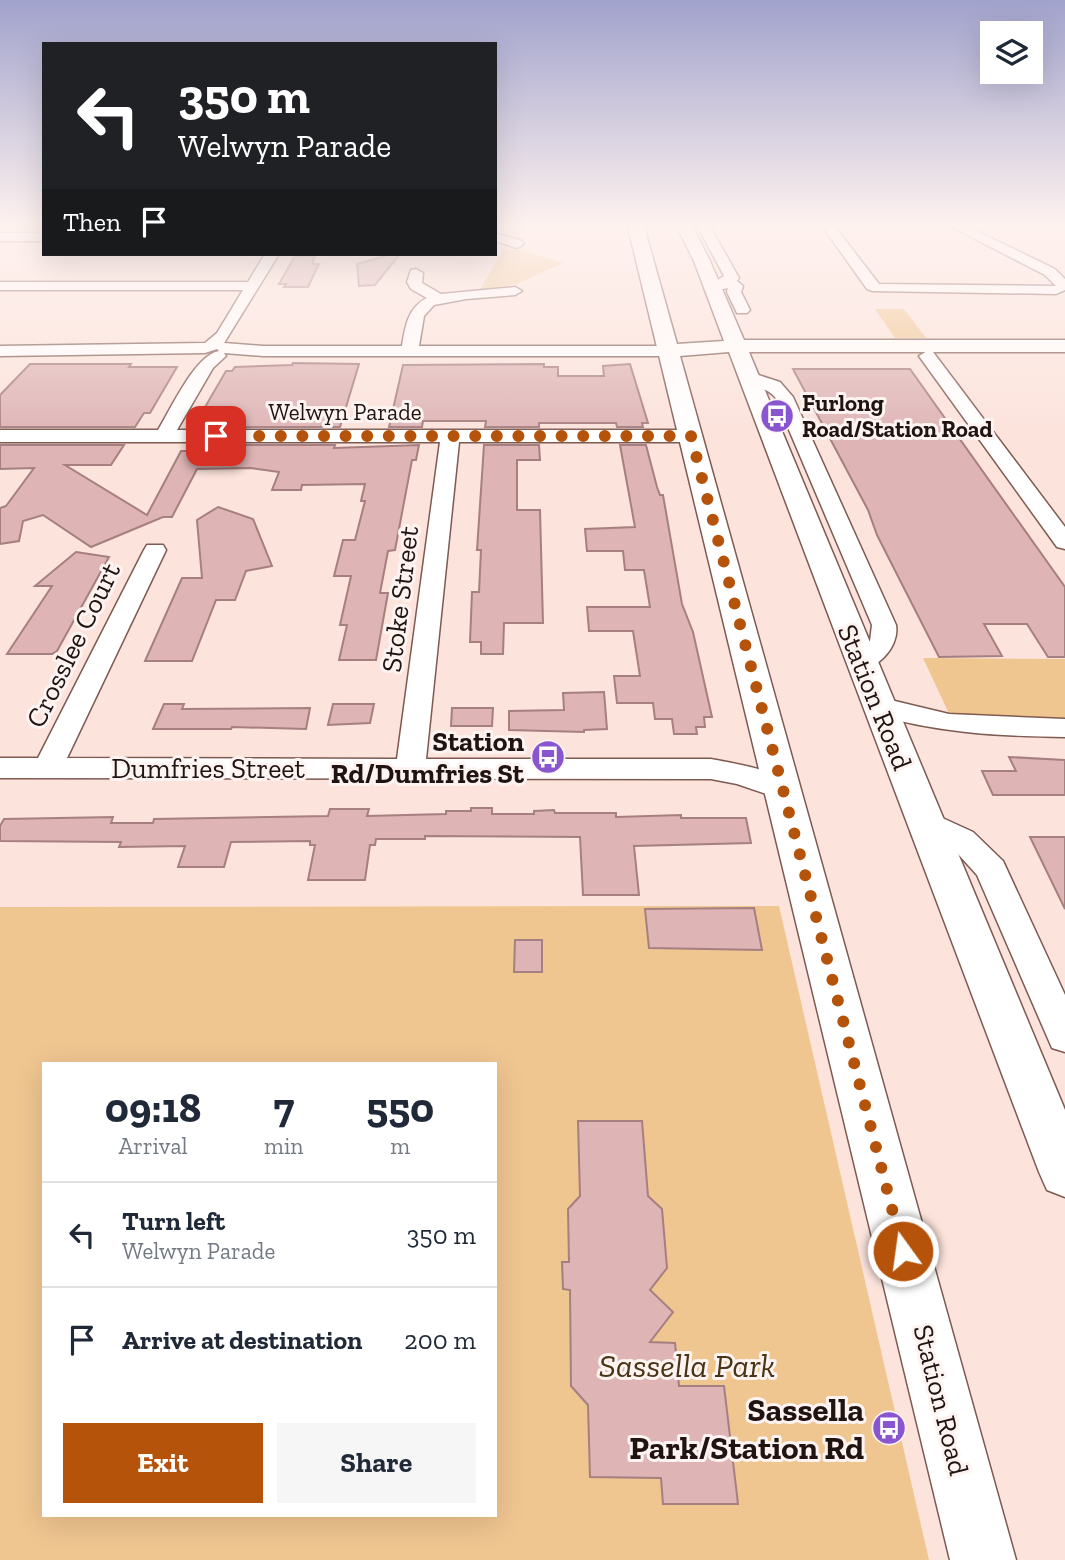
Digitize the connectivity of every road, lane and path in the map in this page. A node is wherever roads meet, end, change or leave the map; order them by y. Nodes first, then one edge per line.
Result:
1 (246, 296) edge
2 (434, 296) edge
3 (470, 296) edge
4 (655, 296) edge
5 (724, 296) edge
6 (736, 296) edge
7 (440, 299) junction
8 (742, 310) dead end
9 (1065, 346) edge
10 (0, 351) edge
11 (214, 351) junction
12 (410, 351) junction
13 (670, 351) junction
14 (1065, 355) edge
15 (927, 356) junction
16 (742, 361) junction
17 (0, 436) edge
18 (164, 436) junction
19 (450, 436) junction
20 (691, 436) junction
21 (1065, 542) edge
22 (155, 550) dead end
23 (878, 706) junction
24 (963, 727) junction
25 (1065, 727) edge
26 (895, 747) junction
27 (0, 768) edge
28 (48, 768) junction
29 (410, 768) junction
30 (779, 771) junction
31 (925, 821) junction
32 (1065, 1036) edge
33 (1065, 1172) edge
34 (983, 1560) edge

1 - 11 street
2 - 7 street
3 - 7 street
4 - 13 main road, Station Road
5 - 16 main road, Station Road
6 - 8 street
7 - 12 street
9 - 16 main road
10 - 11 street
11 - 12 street
11 - 18 street
12 - 13 street
13 - 16 main road
13 - 20 main road, Station Road
14 - 15 main road
15 - 16 main road
15 - 21 street
16 - 23 main road, Station Road
17 - 18 street, Welwyn Parade
18 - 19 street, Welwyn Parade
19 - 20 street, Welwyn Parade
19 - 29 street, Stoke Street
20 - 30 main road, Station Road
22 - 28 street, Crosslee Court
23 - 24 street
23 - 26 main road, Station Road
24 - 25 street
24 - 26 street
26 - 31 main road, Station Road
27 - 28 street, Dumfries Street
28 - 29 street, Dumfries Street
29 - 30 street, Dumfries Street
30 - 34 main road, Station Road
31 - 32 street
31 - 33 main road, Station Road

